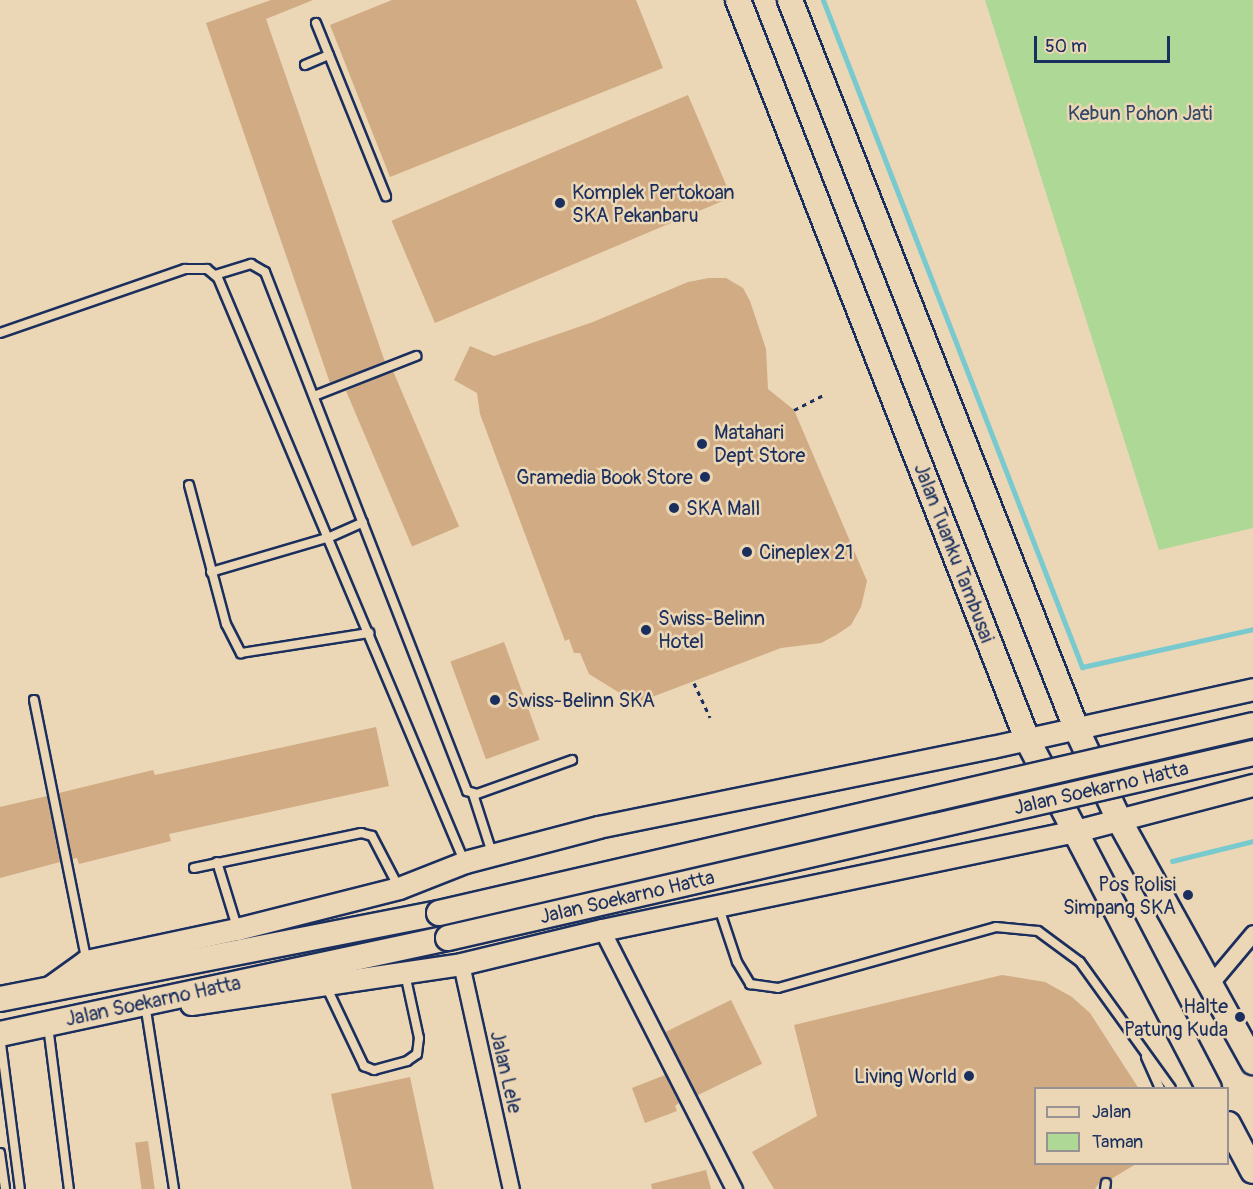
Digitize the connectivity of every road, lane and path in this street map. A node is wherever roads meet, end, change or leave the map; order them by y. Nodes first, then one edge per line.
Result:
1 (738, 0) edge
2 (790, 0) edge
3 (316, 23) dead end
4 (329, 55) junction
5 (305, 65) dead end
6 (386, 196) dead end
7 (215, 275) junction
8 (0, 333) edge
9 (416, 356) dead end
10 (825, 394) dead end
11 (314, 396) junction
12 (794, 410) dead end
13 (189, 485) dead end
14 (363, 522) junction
15 (330, 537) junction
16 (211, 572) junction
17 (369, 633) junction
18 (694, 682) dead end
19 (1253, 689) edge
20 (34, 700) dead end
21 (710, 718) dead end
22 (1253, 725) edge
23 (1076, 728) junction
24 (1027, 740) junction
25 (1253, 753) edge
26 (572, 760) dead end
27 (1073, 778) junction
28 (1253, 785) edge
29 (472, 794) junction
30 (1119, 820) junction
31 (1072, 832) junction
32 (493, 854) junction
33 (217, 862) junction
34 (465, 862) junction
35 (194, 868) dead end
36 (399, 888) junction
37 (718, 906) junction
38 (237, 929) junction
39 (602, 930) junction
40 (1253, 933) edge
41 (87, 961) junction
42 (461, 964) junction
43 (405, 972) junction
44 (1212, 983) junction
45 (325, 984) junction
46 (44, 992) junction
47 (0, 999) edge
48 (146, 1010) junction
49 (48, 1024) junction
50 (7, 1033) edge
51 (1138, 1039) junction
52 (1253, 1062) edge
53 (1159, 1087) edge
54 (1170, 1087) edge
55 (1208, 1087) edge
56 (1229, 1128) edge
57 (0, 1153) edge
58 (1253, 1171) edge
59 (5, 1189) edge
60 (20, 1189) edge
61 (69, 1189) edge
62 (174, 1189) edge
63 (511, 1189) edge
64 (734, 1189) edge

1 - 24 main road, Jalan Tuanku Tambusai
2 - 23 main road
3 - 4 lane
4 - 5 lane
4 - 6 lane
7 - 8 lane
7 - 11 lane
7 - 15 lane
9 - 11 lane
10 - 12 path
11 - 14 lane
13 - 16 lane
14 - 15 lane
14 - 29 lane
15 - 16 lane
15 - 17 lane
16 - 17 lane
17 - 34 lane
18 - 21 path
19 - 23 street, Jalan Soekarno Hatta
20 - 41 lane
22 - 46 main road, Jalan Soekarno Hatta, bridge
23 - 24 street, Jalan Soekarno Hatta
23 - 27 main road
23 - 30 main road
24 - 27 main road
24 - 31 main road, Jalan Tuanku Tambusai
24 - 32 street, Jalan Soekarno Hatta
25 - 50 main road, Jalan Soekarno Hatta, bridge
26 - 29 lane
27 - 30 main road
27 - 31 main road
28 - 30 street
29 - 32 lane
30 - 31 street
30 - 44 main road
31 - 37 street
31 - 55 main road, Jalan Tuanku Tambusai
32 - 34 street, Jalan Soekarno Hatta
33 - 35 lane
33 - 36 lane
33 - 38 lane
34 - 36 street, Jalan Soekarno Hatta
36 - 38 street, Jalan Soekarno Hatta
37 - 39 street
37 - 51 lane
38 - 41 street, Jalan Soekarno Hatta
39 - 42 street
39 - 64 street
40 - 44 street
41 - 46 street, Jalan Soekarno Hatta
42 - 43 street
42 - 63 street, Jalan Lele
43 - 45 street
43 - 45 lane
44 - 52 main road
45 - 48 street
46 - 47 main road, Jalan Soekarno Hatta
48 - 49 street
48 - 62 lane
49 - 50 street
49 - 61 lane
50 - 60 lane
51 - 53 lane
51 - 54 lane
56 - 58 main road
57 - 59 lane

